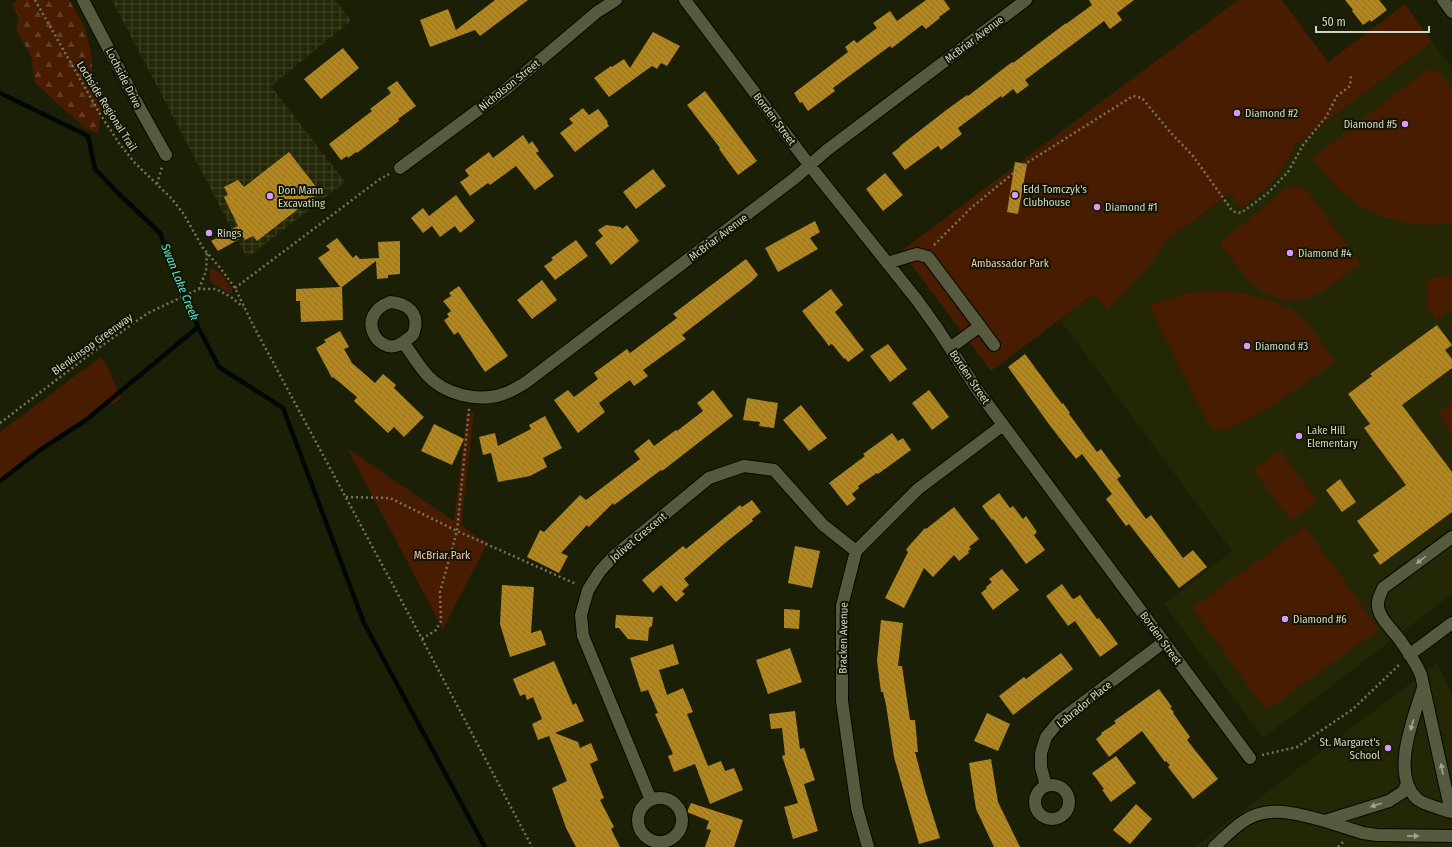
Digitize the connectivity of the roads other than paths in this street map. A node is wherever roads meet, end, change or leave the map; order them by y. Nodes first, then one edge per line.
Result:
1 (84, 0) edge
2 (616, 0) edge
3 (685, 0) edge
4 (1026, 0) edge
5 (1444, 0) edge
6 (1452, 12) edge
7 (166, 155) road end
8 (810, 166) junction
9 (400, 168) road end
10 (887, 263) junction
11 (980, 326) junction
12 (403, 342) dead end
13 (994, 345) dead end
14 (950, 348) junction
15 (1003, 425) junction
16 (1452, 537) edge
17 (856, 551) junction
18 (1452, 623) edge
19 (1164, 642) junction
20 (1409, 655) junction
21 (1423, 688) junction
22 (1250, 758) road end
23 (1407, 784) junction
24 (1046, 786) dead end
25 (651, 800) dead end
26 (1452, 813) edge
27 (1325, 821) junction
28 (1452, 836) edge
29 (868, 847) edge
30 (1214, 847) edge

1 - 7 street, Lochside Drive
2 - 9 street, Nicholson Street
3 - 8 street, Borden Street
4 - 8 street, McBriar Avenue
5 - 6 street
8 - 10 street, Borden Street
8 - 12 street, McBriar Avenue
10 - 11 street
10 - 14 street, Borden Street
11 - 13 street
11 - 14 street
14 - 15 street, Borden Street
15 - 17 street
15 - 19 street, Borden Street
16 -> 20 street
17 - 25 street, Jolivet Crescent
17 - 29 street, Bracken Avenue
18 - 20 street
19 - 22 street, Borden Street
19 - 24 street, Labrador Place
20 - 21 street
21 -> 23 street
26 -> 21 street
23 - 26 street
23 -> 27 street
27 -> 28 street
27 - 30 street

